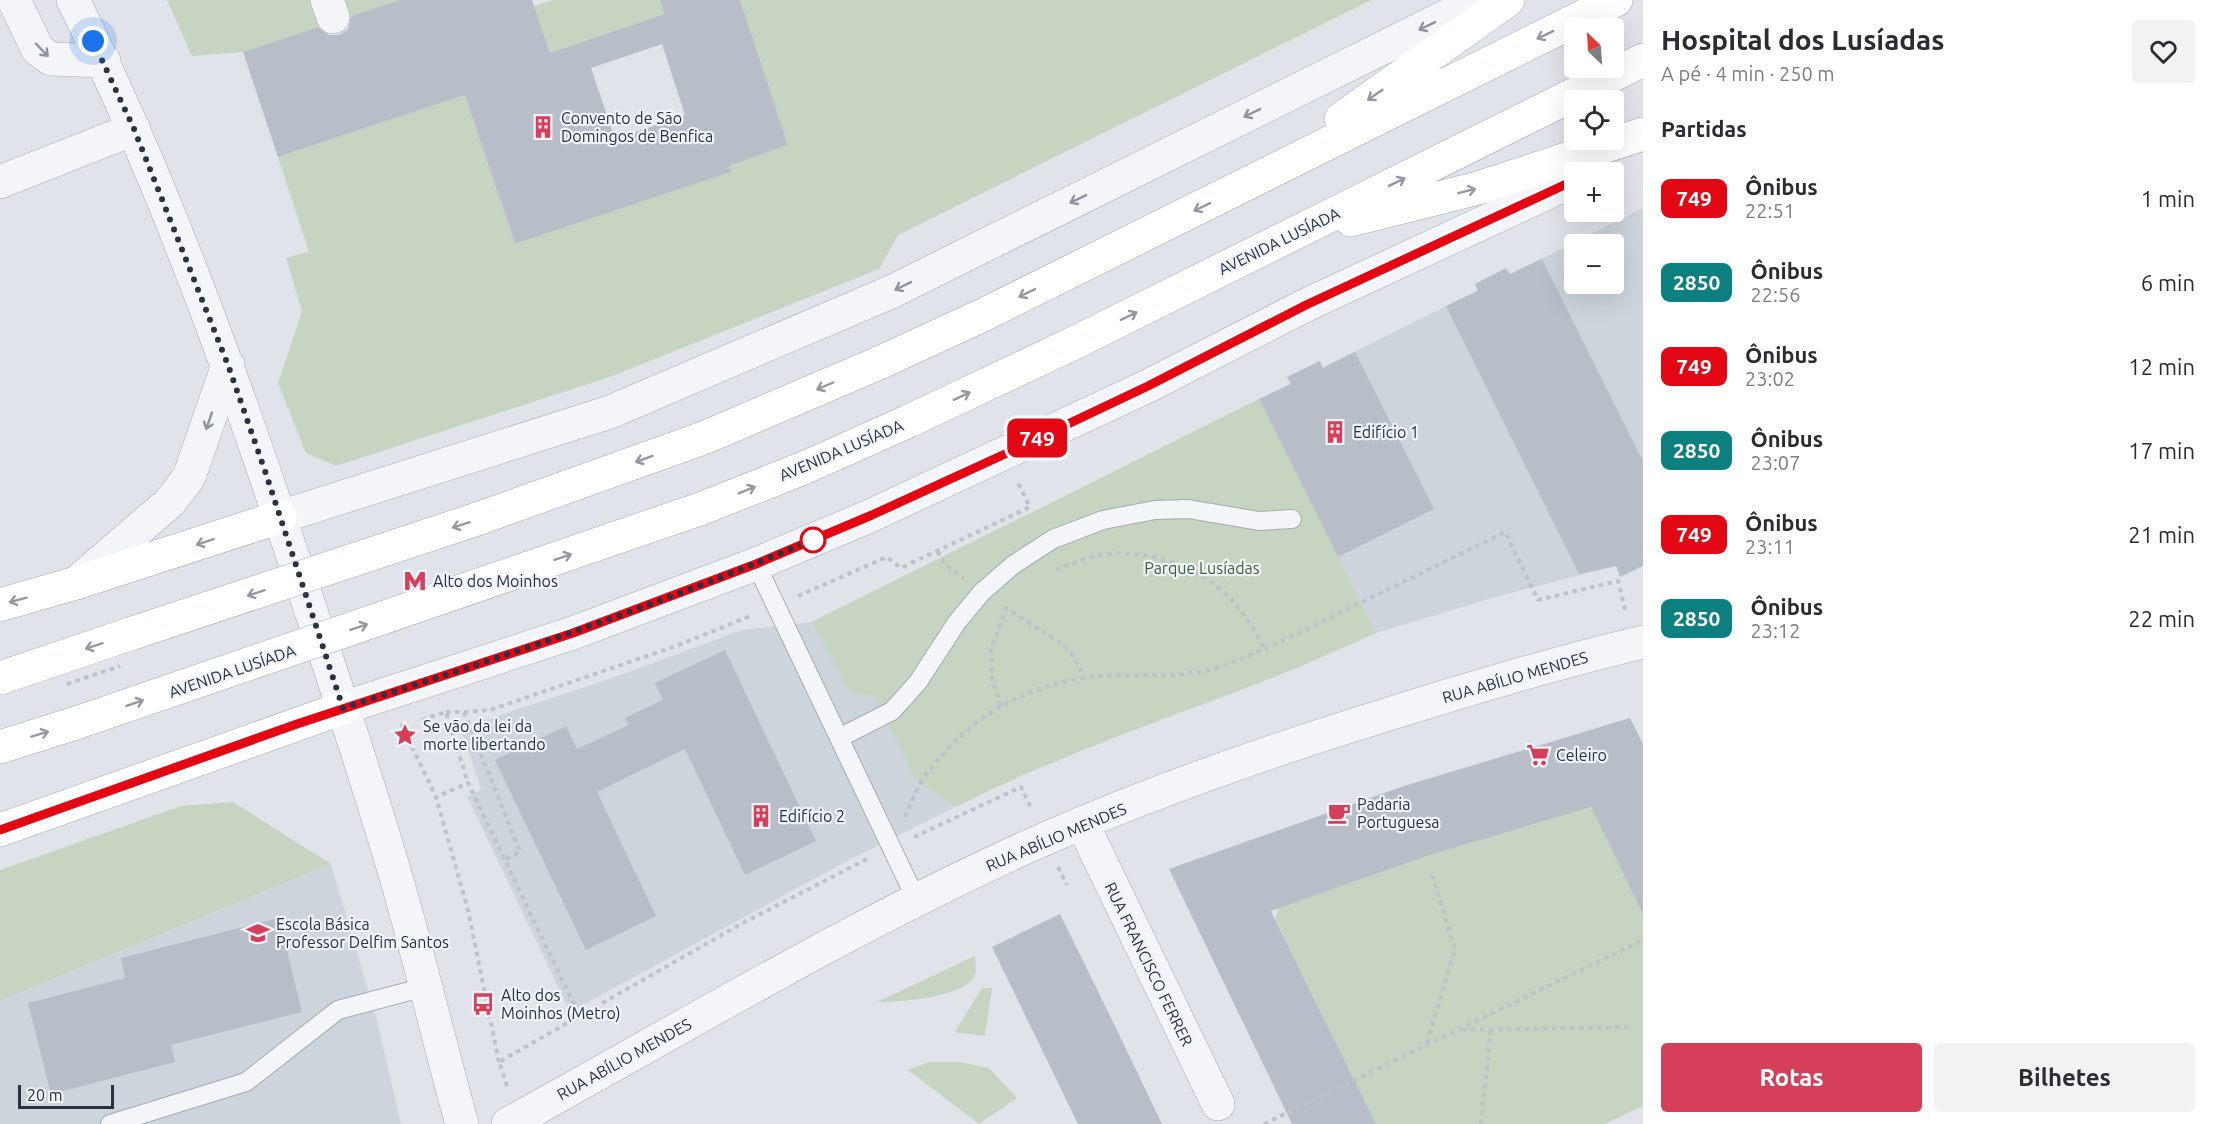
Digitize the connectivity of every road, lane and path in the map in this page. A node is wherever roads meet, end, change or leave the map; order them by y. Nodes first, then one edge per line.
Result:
1 (14, 0) edge
2 (73, 0) edge
3 (1479, 0) edge
4 (1508, 0) edge
5 (1616, 0) edge
6 (1643, 60) edge
7 (104, 61) junction
8 (134, 129) junction
9 (1643, 134) edge
10 (1643, 140) edge
11 (1604, 162) edge
12 (0, 182) edge
13 (1245, 185) junction
14 (1564, 185) edge
15 (1288, 237) junction
16 (228, 365) junction
17 (1005, 454) junction
18 (280, 517) junction
19 (1292, 519) dead end
20 (756, 564) junction
21 (1052, 572) dead end
22 (76, 583) junction
23 (1011, 602) dead end
24 (0, 605) edge
25 (776, 605) junction
26 (1006, 608) junction
27 (1635, 628) edge
28 (1265, 649) junction
29 (0, 678) edge
30 (1084, 678) junction
31 (1001, 706) junction
32 (343, 708) junction
33 (446, 712) junction
34 (464, 712) junction
35 (839, 738) junction
36 (0, 747) edge
37 (468, 783) junction
38 (436, 797) junction
39 (1082, 823) junction
40 (0, 830) edge
41 (891, 848) junction
42 (504, 860) junction
43 (1431, 871) dead end
44 (916, 900) junction
45 (1643, 940) edge
46 (425, 987) junction
47 (579, 1015) junction
48 (1633, 1027) dead end
49 (1491, 1029) junction
50 (1458, 1030) junction
51 (1427, 1044) junction
52 (499, 1062) junction
53 (1218, 1104) dead end
54 (515, 1120) edge
55 (110, 1124) edge
56 (462, 1124) edge
57 (1264, 1124) edge
58 (1481, 1124) edge

1 -> 7 street
2 - 7 street
3 -> 18 street
4 -> 13 main road
5 -> 13 main road
15 -> 6 main road, AVENIDA LUSÍADA
7 - 8 street
8 - 12 street
8 - 16 street
15 -> 9 main road
10 - 11 street
13 -> 29 main road, bridge
14 - 17 street
36 -> 15 main road, AVENIDA LUSÍADA, bridge
16 - 18 street
16 -> 22 street
17 - 20 street
17 - 25 path
18 -> 22 main road
18 - 32 street
19 - 35 lane
20 - 25 lane
20 - 32 street
21 - 28 path
22 -> 24 main road
23 - 26 path
25 - 34 path
25 - 35 lane
26 - 30 path
26 - 31 path
27 - 28 path
27 - 39 street, RUA ABÍLIO MENDES
28 - 30 path
30 - 31 path
31 - 41 path
32 - 40 main road
32 - 46 street
33 - 34 path
33 - 37 path
33 - 38 path
34 - 42 path
35 - 41 lane
37 - 38 path
37 - 42 path
38 - 52 path
39 - 44 street, RUA ABÍLIO MENDES
39 - 53 street, RUA FRANCISCO FERRER
41 - 44 lane
41 - 47 path
42 - 47 path
43 - 51 path
44 - 54 street, RUA ABÍLIO MENDES
45 - 50 path
46 - 55 lane
46 - 56 street
47 - 52 path
48 - 49 path
49 - 50 path
49 - 58 path
50 - 51 path
51 - 57 path
52 - 54 path

